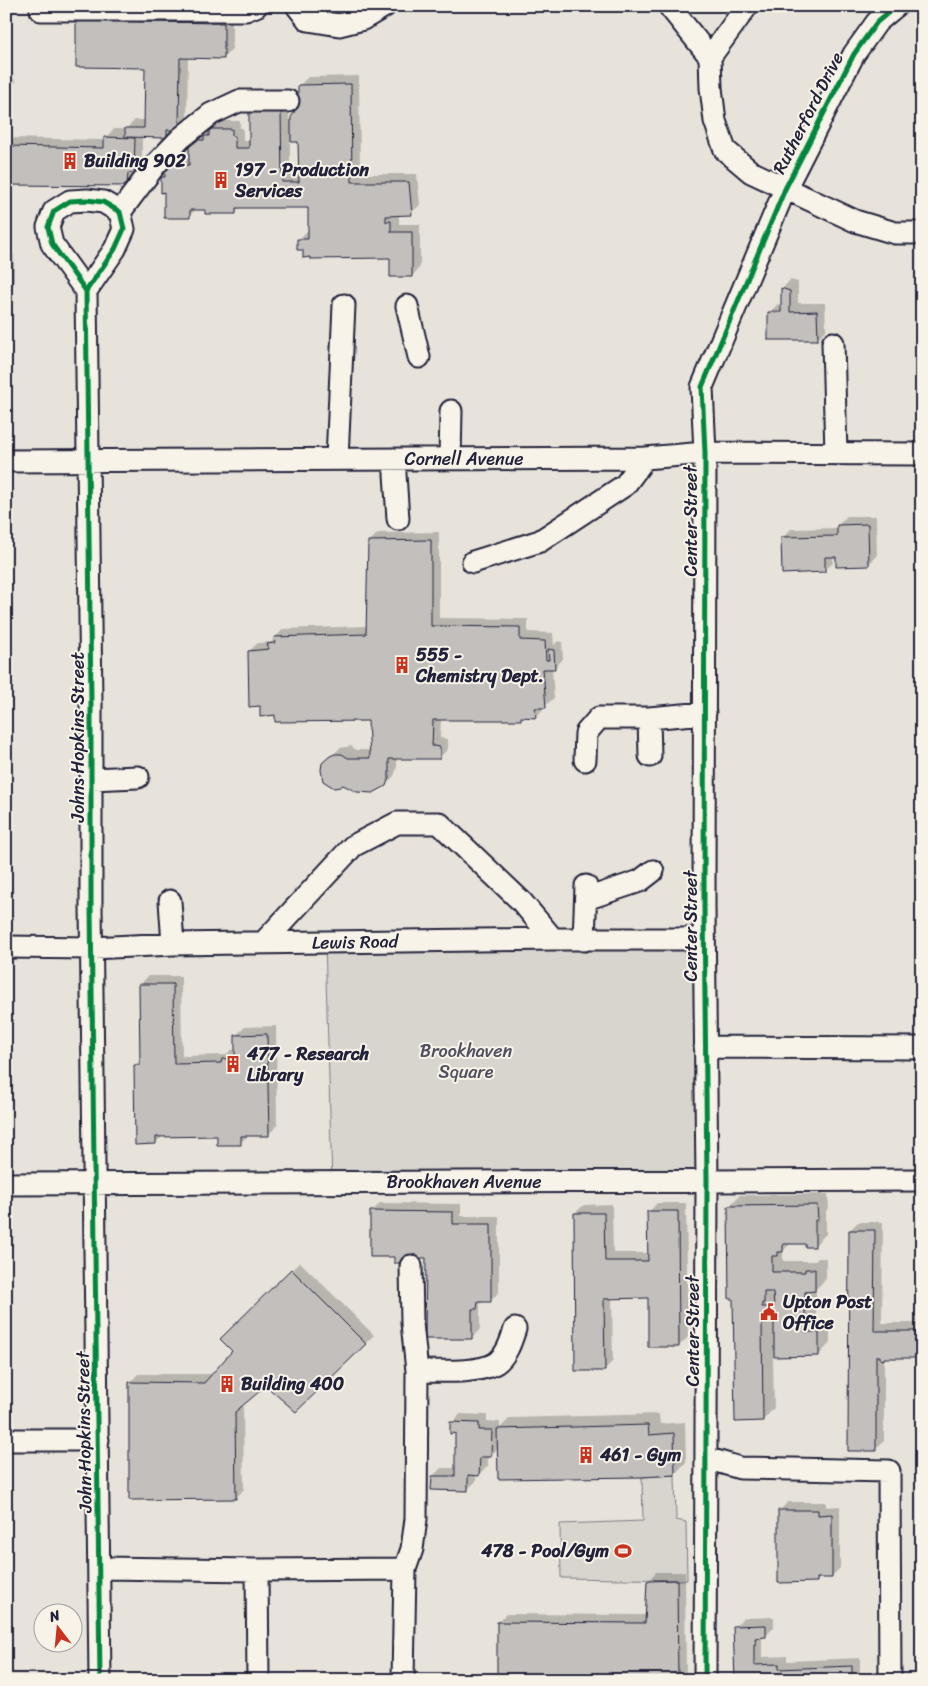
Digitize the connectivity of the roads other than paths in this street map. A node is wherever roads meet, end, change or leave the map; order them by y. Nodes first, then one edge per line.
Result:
1 (256, 6) edge
2 (297, 6) edge
3 (385, 6) edge
4 (669, 6) edge
5 (747, 6) edge
6 (896, 6) edge
7 (41, 10) dead end
8 (710, 57) junction
9 (288, 101) dead end
10 (785, 189) junction
11 (120, 212) junction
12 (922, 233) edge
13 (86, 291) junction
14 (344, 305) dead end
15 (407, 306) dead end
16 (833, 343) dead end
17 (419, 356) dead end
18 (451, 411) dead end
19 (705, 453) junction
20 (836, 454) junction
21 (922, 454) edge
22 (645, 458) junction
23 (337, 459) junction
24 (394, 459) junction
25 (450, 459) junction
26 (89, 460) junction
27 (6, 461) edge
28 (398, 519) dead end
29 (473, 562) dead end
30 (705, 713) junction
31 (649, 718) junction
32 (650, 756) dead end
33 (585, 760) dead end
34 (138, 777) dead end
35 (91, 779) junction
36 (653, 872) dead end
37 (170, 901) dead end
38 (553, 939) junction
39 (704, 939) junction
40 (584, 940) junction
41 (263, 943) junction
42 (173, 944) junction
43 (6, 946) edge
44 (92, 948) junction
45 (705, 1047) junction
46 (922, 1048) edge
47 (922, 1180) edge
48 (707, 1181) junction
49 (95, 1183) junction
50 (6, 1184) edge
51 (411, 1266) dead end
52 (515, 1329) dead end
53 (417, 1371) junction
54 (6, 1440) edge
55 (98, 1440) junction
56 (706, 1458) junction
57 (99, 1568) junction
58 (405, 1569) junction
59 (257, 1570) junction
60 (100, 1680) edge
61 (258, 1680) edge
62 (403, 1680) edge
63 (705, 1680) edge
64 (890, 1680) edge

1 - 7 street
2 - 3 street
4 - 8 street
5 - 8 street
6 - 10 street, Rutherford Drive
8 - 10 street
9 - 11 street
10 - 12 street
10 - 19 street, Center Street
11 - 13 street
11 - 13 street
13 - 26 street, Johns Hopkins Street
14 - 23 street
15 - 17 street
16 - 20 street
18 - 25 street
19 - 20 street, Cornell Avenue
19 - 22 street, Cornell Avenue
19 - 30 street, Center Street
20 - 21 street, Cornell Avenue
22 - 25 street, Cornell Avenue
22 - 29 street
23 - 24 street, Cornell Avenue
23 - 26 street, Cornell Avenue
24 - 25 street, Cornell Avenue
24 - 28 street
26 - 27 street, Cornell Avenue
26 - 35 street, Johns Hopkins Street
30 - 31 street
30 - 39 street, Center Street
31 - 32 street
31 - 33 street
34 - 35 street
35 - 44 street, Johns Hopkins Street
36 - 40 street
37 - 42 street
38 - 40 street, Lewis Road
38 - 41 street, Lewis Road
38 - 41 street
39 - 40 street, Lewis Road
39 - 45 street, Center Street
41 - 42 street, Lewis Road
42 - 44 street, Lewis Road
43 - 44 street, Lewis Road
44 - 49 street, Johns Hopkins Street
45 - 46 street
45 - 48 street, Center Street
47 - 48 street, Brookhaven Avenue
48 - 49 street, Brookhaven Avenue
48 - 56 street, Center Street
49 - 50 street, Brookhaven Avenue
49 - 55 street, John Hopkins Street
51 - 53 street
52 - 53 street
53 - 58 street
54 - 55 street
55 - 57 street, John Hopkins Street
56 - 63 street, Center Street
56 - 64 street
57 - 59 street
57 - 60 street, John Hopkins Street
58 - 59 street
58 - 62 street
59 - 61 street

